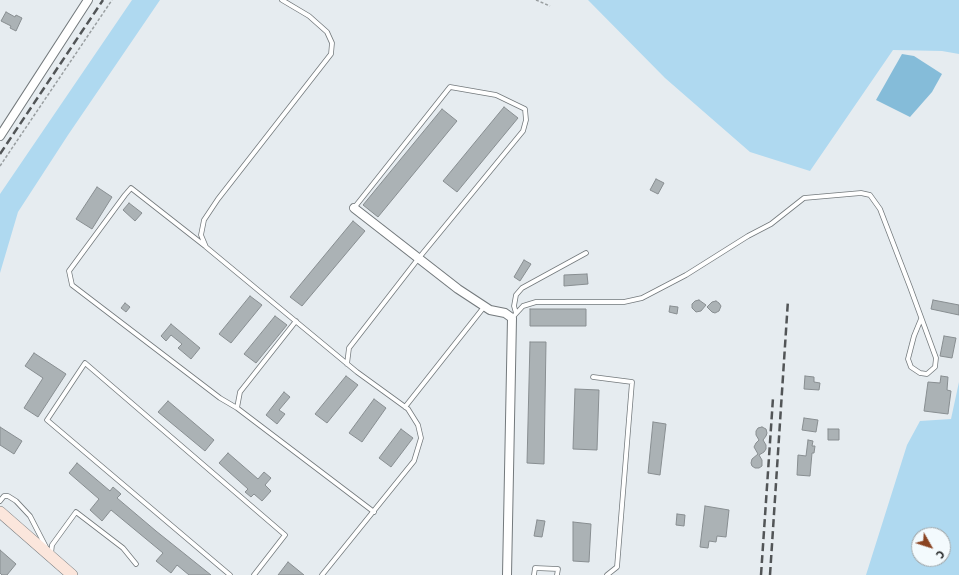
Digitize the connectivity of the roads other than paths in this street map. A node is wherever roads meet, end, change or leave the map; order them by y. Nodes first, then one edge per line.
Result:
1 (88, 0) edge
2 (282, 0) edge
3 (0, 136) edge
4 (354, 208) joint
5 (206, 247) junction
6 (586, 253) dead end
7 (418, 259) junction
8 (485, 306) junction
9 (514, 315) junction
10 (921, 319) junction
11 (296, 321) junction
12 (347, 364) junction
13 (593, 377) dead end
14 (405, 407) junction
15 (237, 408) junction
16 (0, 501) edge
17 (0, 512) edge
18 (374, 512) junction
19 (51, 556) junction
20 (136, 564) dead end
21 (72, 575) edge
22 (230, 575) edge
23 (254, 575) edge
24 (322, 575) edge
25 (507, 575) edge
26 (534, 575) edge
27 (558, 575) edge
28 (607, 575) edge

1 - 3 street
2 - 5 lane
4 - 7 street
4 - 7 lane
5 - 11 lane
5 - 15 lane
6 - 9 lane
7 - 8 street
7 - 12 lane
8 - 9 street
8 - 14 lane
9 - 10 lane
9 - 25 street
10 - 10 lane
11 - 12 lane
11 - 15 lane
12 - 14 lane
13 - 28 lane
14 - 18 lane
15 - 18 lane
16 - 19 lane
17 - 19 street
18 - 24 lane
19 - 20 lane
19 - 21 street
22 - 23 lane
26 - 27 lane

